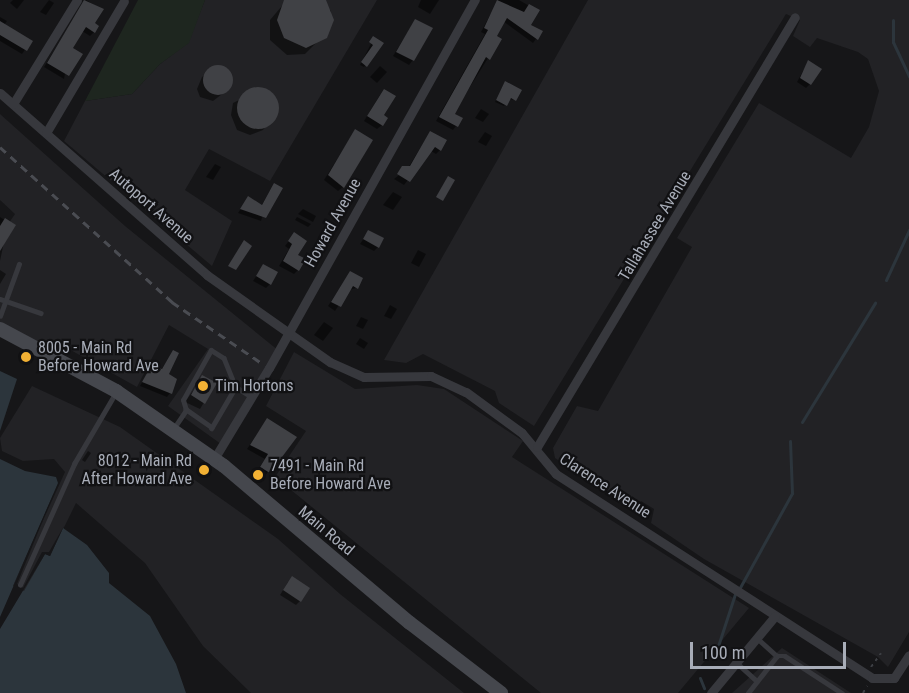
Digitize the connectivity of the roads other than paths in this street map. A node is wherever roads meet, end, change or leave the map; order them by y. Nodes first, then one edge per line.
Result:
1 (76, 0) edge
2 (475, 0) edge
3 (124, 1) edge
4 (795, 17) dead end
5 (0, 93) edge
6 (13, 104) junction
7 (46, 134) junction
8 (19, 264) dead end
9 (0, 299) edge
10 (8, 302) junction
11 (41, 312) dead end
12 (0, 316) edge
13 (0, 330) edge
14 (288, 334) junction
15 (236, 387) junction
16 (116, 391) junction
17 (252, 397) junction
18 (186, 410) junction
19 (173, 430) junction
20 (537, 447) junction
21 (214, 459) junction
22 (20, 585) dead end
23 (775, 616) junction
24 (757, 638) junction
25 (909, 655) edge
26 (777, 656) junction
27 (736, 663) junction
28 (757, 681) junction
29 (501, 693) edge
30 (711, 693) edge
31 (748, 693) edge
32 (842, 693) edge

1 - 6 street
2 - 14 street, Howard Avenue
3 - 7 street
4 - 20 street, Tallahassee Avenue
5 - 6 street, Autoport Avenue
6 - 7 street, Autoport Avenue
7 - 14 street, Autoport Avenue
8 - 10 lane
9 - 10 lane
10 - 11 lane
10 - 12 lane
13 - 16 main road, Main Road
14 - 17 street, Howard Avenue
14 - 20 street, Clarence Avenue
15 - 17 lane
15 - 18 lane
15 - 18 lane
16 - 19 main road, Main Road
16 - 22 lane
17 - 21 street, Howard Avenue
18 - 19 lane
19 - 21 main road, Main Road
20 - 23 street, Clarence Avenue
21 - 29 main road, Main Road
23 - 24 street
23 - 25 street, Clarence Avenue
24 - 26 lane
24 - 27 street
26 - 28 lane
26 - 32 lane
27 - 28 lane
27 - 30 street
28 - 31 lane

